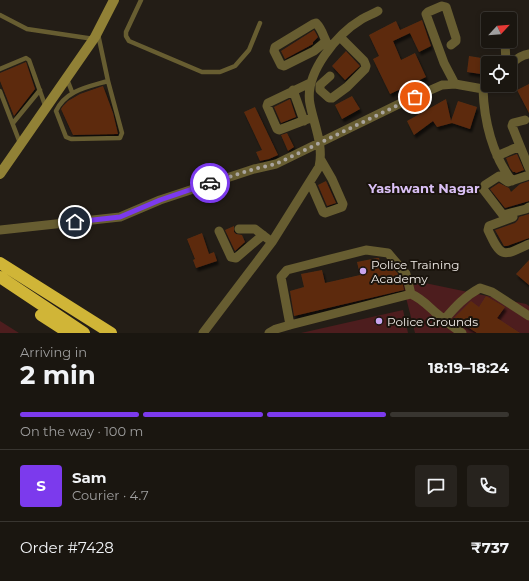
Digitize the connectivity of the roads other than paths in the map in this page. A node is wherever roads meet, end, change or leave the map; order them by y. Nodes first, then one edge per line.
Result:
1 (114, 0) edge
2 (141, 0) edge
3 (378, 11) dead end
4 (0, 15) edge
5 (260, 23) dead end
6 (96, 36) junction
7 (340, 37) junction
8 (327, 45) junction
9 (452, 45) dead end
10 (529, 54) edge
11 (517, 59) edge
12 (0, 69) edge
13 (330, 76) dead end
14 (67, 78) junction
15 (108, 81) junction
16 (310, 84) junction
17 (455, 84) junction
18 (481, 87) edge
19 (40, 90) junction
20 (293, 90) junction
21 (0, 91) edge
22 (72, 92) junction
23 (485, 92) edge
24 (324, 95) junction
25 (310, 106) junction
26 (46, 108) junction
27 (313, 117) junction
28 (525, 120) dead end
29 (304, 121) junction
30 (12, 123) junction
31 (320, 143) junction
32 (21, 145) junction
33 (520, 146) junction
34 (497, 156) junction
35 (321, 160) junction
36 (502, 166) junction
37 (529, 168) edge
38 (0, 174) edge
39 (500, 176) junction
40 (529, 176) edge
41 (512, 181) junction
42 (310, 182) junction
43 (529, 207) edge
44 (529, 210) edge
45 (239, 229) dead end
46 (0, 230) edge
47 (219, 231) dead end
48 (263, 235) junction
49 (272, 242) junction
50 (529, 244) edge
51 (0, 263) edge
52 (0, 277) edge
53 (0, 287) edge
54 (411, 294) junction
55 (529, 316) edge
56 (444, 320) junction
57 (290, 325) junction
58 (69, 333) edge
59 (84, 333) edge
60 (111, 333) edge
61 (203, 333) edge
62 (269, 333) edge
63 (462, 333) edge

1 - 6 street
2 - 5 lane
3 - 7 street
4 - 6 lane
6 - 14 street
6 - 15 lane
7 - 8 street
7 - 24 street
8 - 8 street
8 - 16 street
9 - 17 street
10 - 11 street
12 - 19 lane
13 - 24 street
14 - 22 lane
14 - 26 street
15 - 22 lane
15 - 22 lane
16 - 20 street
16 - 25 street
17 - 18 street
17 - 31 street
19 - 26 lane
19 - 30 lane
20 - 29 street
20 - 29 street
21 - 30 lane
23 - 34 street
24 - 25 street
25 - 27 street
26 - 32 street
27 - 29 street
27 - 31 street
28 - 33 street
30 - 32 lane
31 - 35 street
31 - 46 street
32 - 38 street
33 - 34 street
33 - 37 street
34 - 36 street
35 - 42 street
35 - 42 street
36 - 39 street
36 - 41 street
39 - 41 street
39 - 43 street
40 - 41 street
42 - 49 street
44 - 50 street
45 - 48 street
47 - 48 street
48 - 49 street
49 - 61 street
51 - 60 highway
52 - 59 highway
53 - 58 highway
54 - 56 street
54 - 57 street
54 - 57 street
55 - 56 street
56 - 63 street
57 - 62 street

